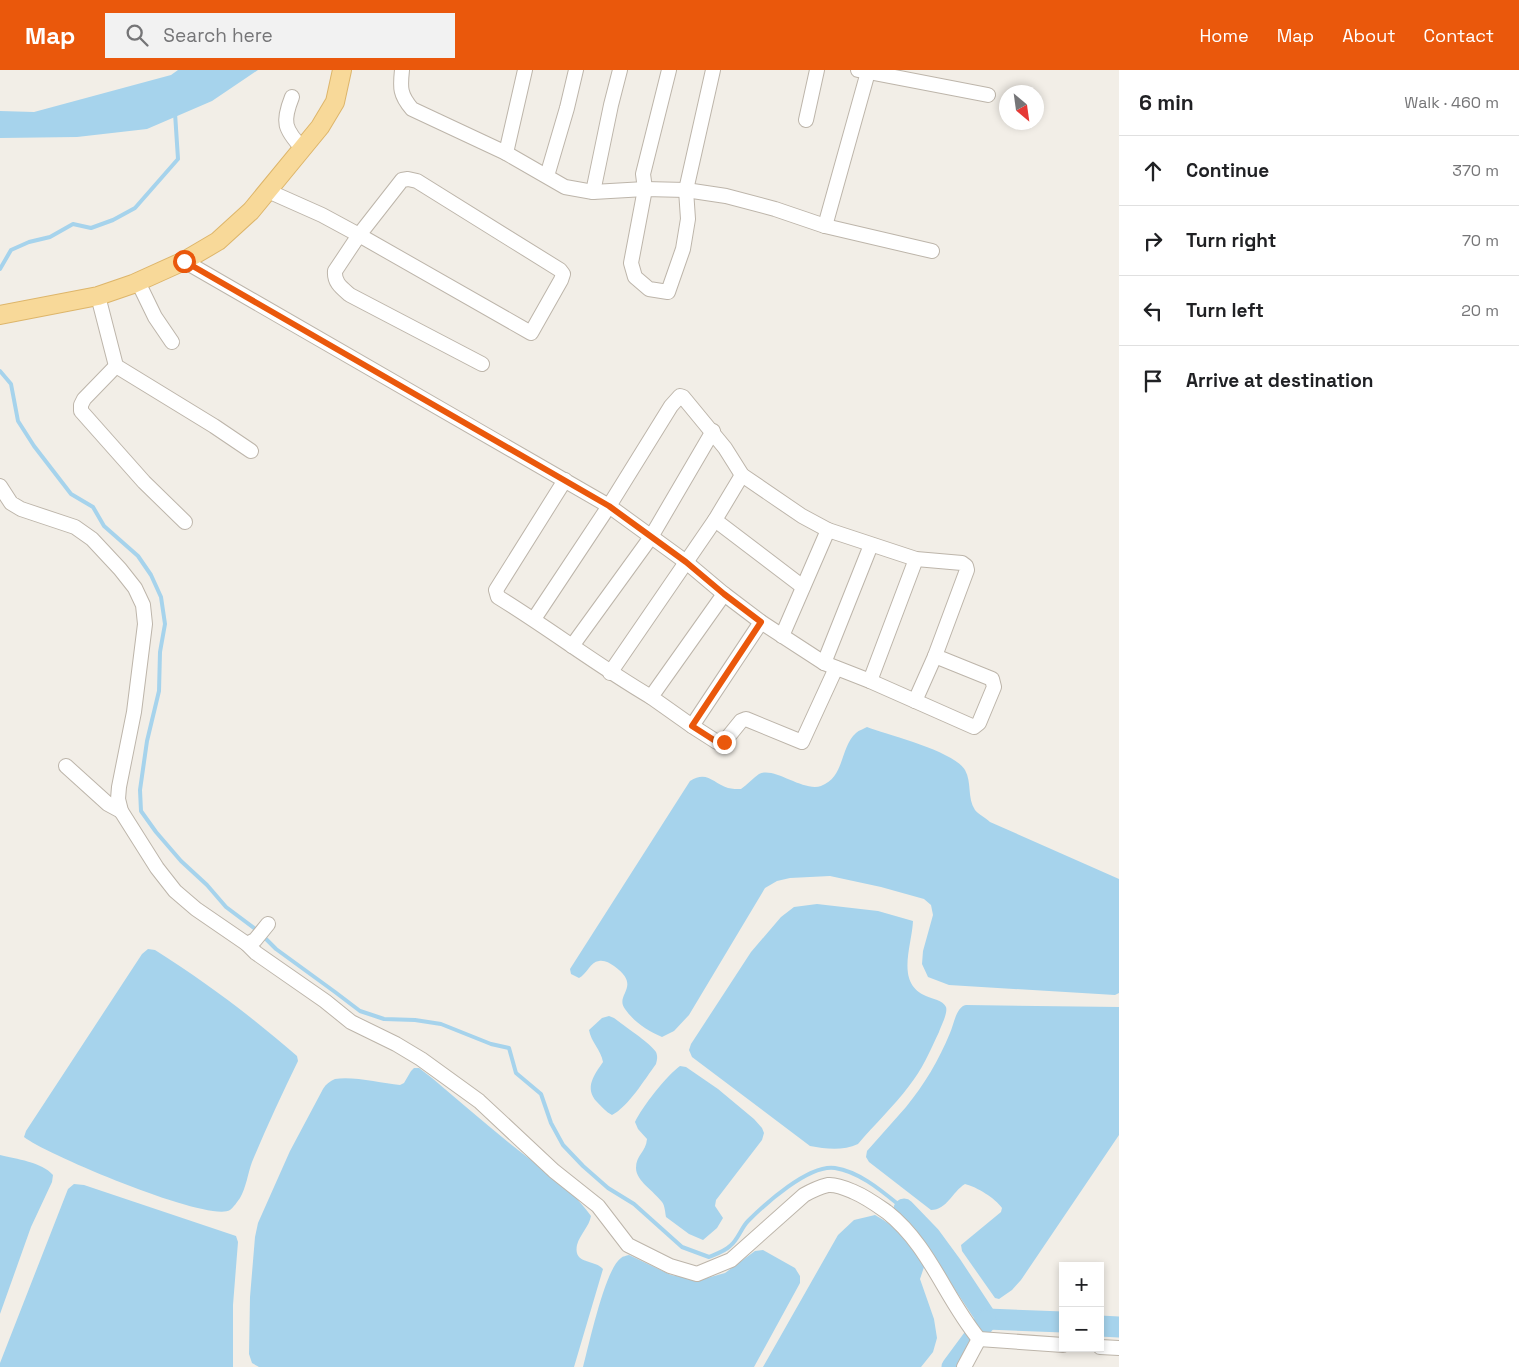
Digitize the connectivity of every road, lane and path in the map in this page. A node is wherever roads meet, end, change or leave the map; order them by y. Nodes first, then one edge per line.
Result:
1 (342, 70) edge
2 (402, 70) edge
3 (524, 70) edge
4 (576, 70) edge
5 (620, 70) edge
6 (669, 70) edge
7 (713, 70) edge
8 (817, 70) edge
9 (863, 71) edge
10 (988, 95) dead end
11 (292, 97) dead end
12 (806, 120) dead end
13 (303, 149) junction
14 (506, 153) junction
15 (547, 176) junction
16 (645, 189) junction
17 (268, 190) junction
18 (686, 190) junction
19 (593, 192) junction
20 (825, 226) junction
21 (360, 235) junction
22 (932, 251) dead end
23 (184, 261) junction
24 (138, 282) junction
25 (98, 296) junction
26 (0, 316) edge
27 (172, 342) dead end
28 (482, 364) dead end
29 (116, 366) junction
30 (713, 431) junction
31 (251, 451) dead end
32 (742, 475) junction
33 (565, 480) junction
34 (0, 486) edge
35 (609, 506) junction
36 (715, 520) junction
37 (185, 522) dead end
38 (828, 530) junction
39 (651, 537) junction
40 (871, 545) junction
41 (916, 559) junction
42 (686, 562) junction
43 (803, 587) junction
44 (724, 594) junction
45 (534, 619) junction
46 (761, 622) junction
47 (782, 636) junction
48 (572, 646) junction
49 (934, 656) junction
50 (830, 665) junction
51 (610, 673) junction
52 (870, 681) junction
53 (650, 697) junction
54 (915, 701) junction
55 (692, 726) junction
56 (66, 766) dead end
57 (121, 811) junction
58 (266, 927) dead end
59 (251, 942) junction
60 (978, 1338) junction
61 (1059, 1345) edge
62 (1104, 1347) edge
63 (1119, 1348) edge
64 (964, 1367) edge

1 - 13 main road
2 - 14 street
3 - 14 street
4 - 15 street
5 - 19 street
6 - 16 street
7 - 18 street
8 - 12 street
9 - 10 street
9 - 20 street
11 - 13 street
13 - 17 main road
14 - 15 street
15 - 19 street
16 - 18 street
16 - 18 street
16 - 19 street
17 - 21 street
17 - 23 main road
18 - 20 street
20 - 22 street
21 - 21 street
21 - 28 street
23 - 24 main road
23 - 33 street
24 - 25 main road
24 - 27 street
25 - 26 main road
25 - 29 street
29 - 31 street
29 - 37 street
30 - 32 street
30 - 35 street
30 - 39 street
32 - 36 street
32 - 38 street
33 - 35 street
33 - 45 street
34 - 57 street
35 - 39 street
35 - 45 street
36 - 42 street
36 - 43 street
38 - 40 street
38 - 43 street
39 - 42 street
39 - 48 street
40 - 41 street
40 - 50 street
41 - 49 street
41 - 52 street
42 - 44 street
42 - 51 street
43 - 47 street
44 - 46 street
44 - 53 street
45 - 48 street
46 - 47 street
46 - 55 street
47 - 50 street
48 - 51 street
49 - 54 street
49 - 54 street
50 - 52 street
50 - 55 street
51 - 53 street
52 - 54 street
53 - 55 street
56 - 57 street
57 - 59 street
58 - 59 street
59 - 60 street
60 - 61 street
60 - 64 street
62 - 63 street

